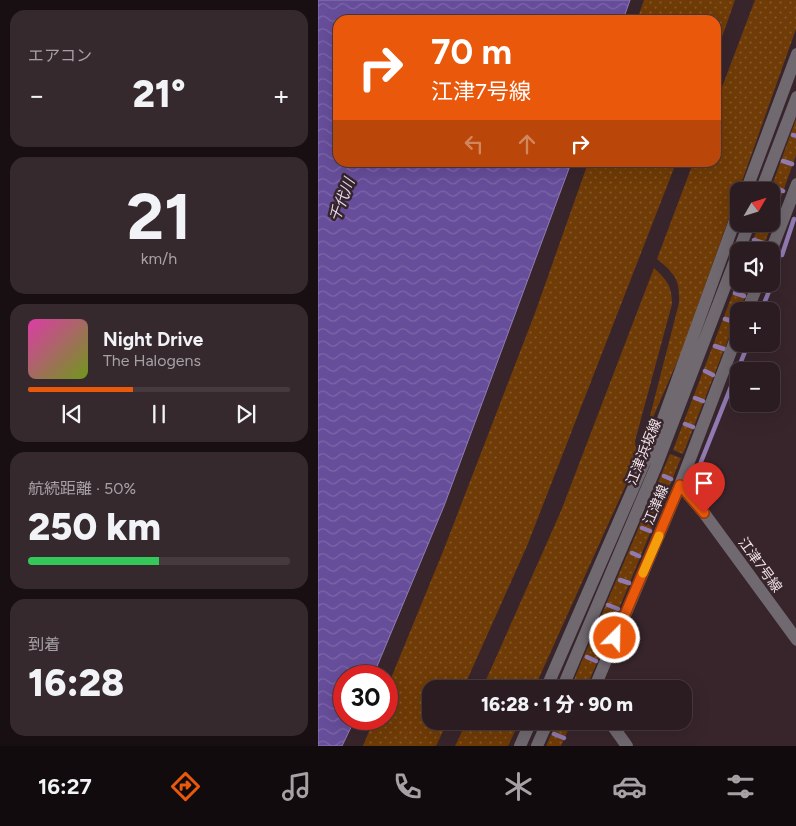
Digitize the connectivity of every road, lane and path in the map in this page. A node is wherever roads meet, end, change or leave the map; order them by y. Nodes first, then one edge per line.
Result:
1 (796, 54) edge
2 (796, 97) edge
3 (749, 182) edge
4 (764, 182) edge
5 (796, 184) edge
6 (793, 209) edge
7 (731, 232) edge
8 (746, 232) edge
9 (776, 242) edge
10 (731, 352) edge
11 (680, 485) junction
12 (796, 640) edge
13 (550, 680) edge
14 (566, 680) edge
15 (598, 680) edge
16 (527, 730) edge
17 (544, 730) edge
18 (614, 730) edge
19 (520, 746) edge
20 (537, 746) edge
21 (626, 746) edge

1 - 3 street
2 - 4 street
5 - 6 street
6 - 9 street
7 - 13 street
8 - 14 street, 江津浜坂線
10 - 11 street, 江津線
11 - 12 street, 江津7号線
11 - 15 street, 江津線
16 - 19 street
17 - 20 street
18 - 21 street

